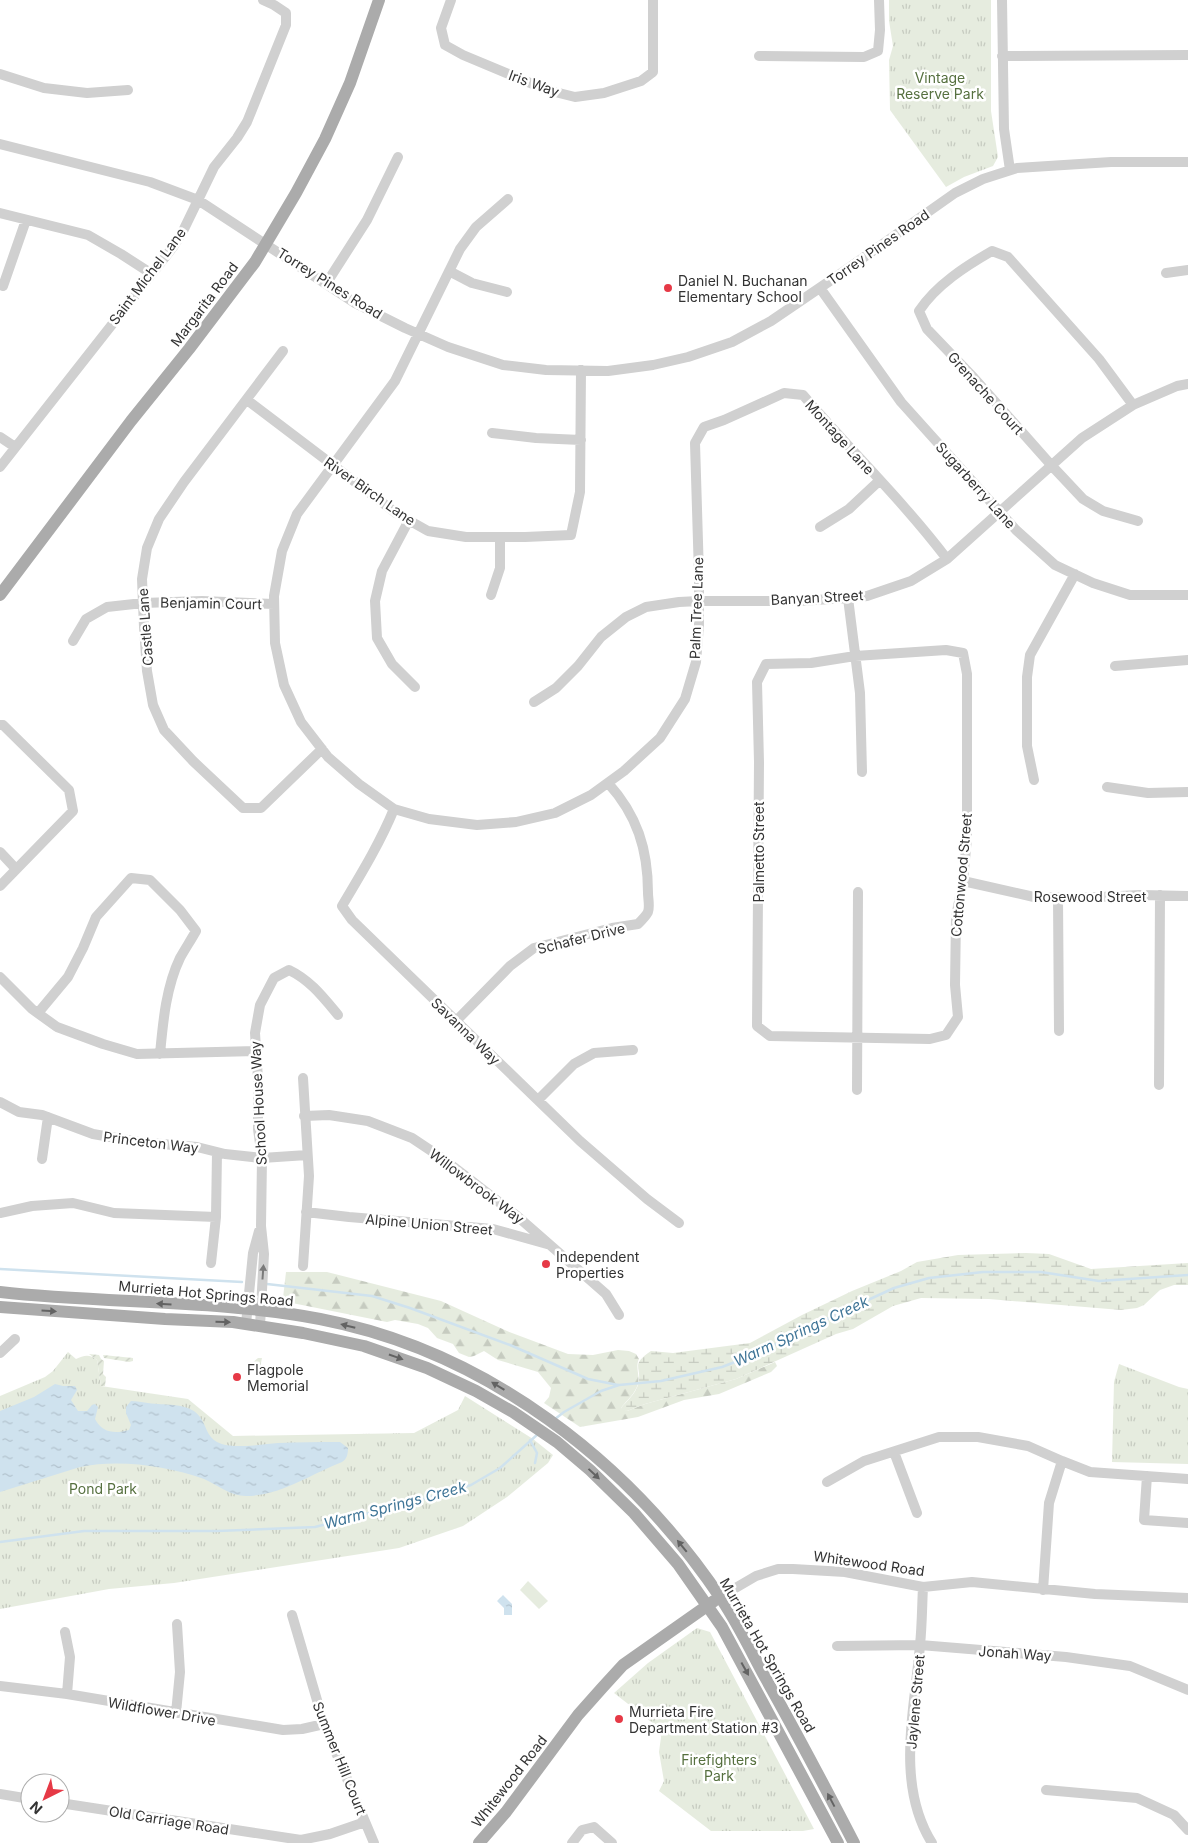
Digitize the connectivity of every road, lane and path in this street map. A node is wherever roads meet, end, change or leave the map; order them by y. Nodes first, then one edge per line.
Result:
1 (262, 0) edge
2 (379, 0) edge
3 (451, 0) edge
4 (653, 0) edge
5 (879, 0) edge
6 (1002, 0) edge
7 (759, 56) dead end
8 (1002, 56) junction
9 (1188, 56) edge
10 (0, 74) edge
11 (128, 90) dead end
12 (0, 144) edge
13 (398, 157) dead end
14 (1188, 162) edge
15 (1010, 170) junction
16 (508, 199) dead end
17 (198, 200) junction
18 (0, 213) edge
19 (26, 220) junction
20 (266, 243) junction
21 (1188, 270) edge
22 (448, 271) junction
23 (1166, 273) dead end
24 (152, 274) junction
25 (326, 284) junction
26 (3, 286) dead end
27 (820, 288) junction
28 (507, 292) dead end
29 (418, 334) junction
30 (283, 351) dead end
31 (581, 370) junction
32 (1188, 384) edge
33 (247, 400) junction
34 (1134, 405) junction
35 (704, 427) joint
36 (492, 433) dead end
37 (0, 436) edge
38 (581, 440) junction
39 (15, 447) junction
40 (333, 465) junction
41 (1052, 466) junction
42 (0, 467) edge
43 (879, 481) junction
44 (1001, 511) junction
45 (409, 520) junction
46 (1138, 520) dead end
47 (820, 527) dead end
48 (500, 537) junction
49 (947, 559) junction
50 (1075, 574) junction
51 (0, 595) edge
52 (491, 595) dead end
53 (1188, 595) edge
54 (848, 598) junction
55 (699, 601) junction
56 (143, 603) junction
57 (274, 604) junction
58 (74, 641) dead end
59 (855, 656) junction
60 (1188, 660) edge
61 (1115, 666) dead end
62 (415, 687) dead end
63 (534, 702) dead end
64 (0, 725) edge
65 (322, 749) junction
66 (862, 772) dead end
67 (1034, 780) dead end
68 (608, 783) junction
69 (1107, 787) dead end
70 (1188, 792) edge
71 (394, 809) junction
72 (0, 852) edge
73 (16, 869) junction
74 (963, 881) junction
75 (0, 886) edge
76 (858, 892) dead end
77 (1160, 896) junction
78 (1188, 896) edge
79 (1058, 898) junction
80 (0, 977) edge
81 (38, 1013) junction
82 (338, 1015) dead end
83 (456, 1021) junction
84 (1059, 1032) dead end
85 (858, 1037) junction
86 (633, 1050) dead end
87 (256, 1051) junction
88 (160, 1054) junction
89 (302, 1078) dead end
90 (1159, 1084) dead end
91 (858, 1090) dead end
92 (538, 1100) junction
93 (0, 1102) edge
94 (304, 1116) junction
95 (48, 1117) junction
96 (217, 1152) junction
97 (307, 1155) junction
98 (42, 1158) dead end
99 (262, 1158) junction
100 (306, 1212) junction
101 (0, 1213) edge
102 (216, 1217) junction
103 (679, 1223) dead end
104 (261, 1226) junction
105 (550, 1245) junction
106 (211, 1263) dead end
107 (303, 1266) dead end
108 (0, 1292) edge
109 (0, 1308) edge
110 (247, 1309) junction
111 (260, 1310) junction
112 (618, 1315) dead end
113 (246, 1324) junction
114 (260, 1326) junction
115 (15, 1339) dead end
116 (0, 1354) edge
117 (894, 1452) junction
118 (1062, 1462) junction
119 (1147, 1476) junction
120 (1188, 1479) edge
121 (827, 1482) dead end
122 (917, 1513) dead end
123 (1188, 1523) edge
124 (923, 1587) junction
125 (1043, 1590) junction
126 (720, 1597) junction
127 (1188, 1598) edge
128 (708, 1606) junction
129 (292, 1615) dead end
130 (177, 1624) dead end
131 (65, 1632) dead end
132 (920, 1645) junction
133 (837, 1646) dead end
134 (0, 1686) edge
135 (1188, 1690) edge
136 (67, 1694) junction
137 (176, 1714) junction
138 (324, 1724) junction
139 (1046, 1790) dead end
140 (0, 1794) edge
141 (20, 1797) edge
142 (70, 1805) edge
143 (365, 1822) junction
144 (1188, 1830) edge
145 (374, 1843) edge
146 (479, 1843) edge
147 (572, 1843) edge
148 (612, 1843) edge
149 (838, 1843) edge
150 (854, 1843) edge
151 (932, 1843) edge

1 - 17 street, Saint Michel Lane
2 - 20 main road, Margarita Road
3 - 4 street, Iris Way
5 - 7 street
6 - 8 street
8 - 9 street
8 - 15 street
10 - 11 street
12 - 17 street, Torrey Pines Road
13 - 25 street
14 - 15 street, Torrey Pines Road
15 - 27 street, Torrey Pines Road
16 - 22 street, Palm Tree Lane
17 - 20 street, Torrey Pines Road
17 - 24 street, Saint Michel Lane
18 - 19 street
19 - 24 street
19 - 26 street
20 - 25 street, Torrey Pines Road
20 - 51 main road, Margarita Road
21 - 23 street
22 - 28 street
22 - 29 street, Palm Tree Lane
24 - 39 street, Saint Michel Lane
25 - 29 street, Torrey Pines Road
27 - 31 street, Torrey Pines Road
27 - 44 street, Sugarberry Lane
29 - 31 street, Torrey Pines Road
29 - 40 street, Palm Tree Lane
30 - 33 street, Castle Lane
31 - 38 street
32 - 34 street, Banyan Street
33 - 40 street, River Birch Lane
33 - 56 street, Castle Lane
34 - 41 street, Banyan Street
34 - 41 street, Grenache Court
35 - 43 street, Montage Lane
35 - 55 street, Palm Tree Lane
36 - 38 street
37 - 39 street
38 - 48 street, River Birch Lane
39 - 42 street, Saint Michel Lane
40 - 45 street, River Birch Lane
40 - 57 street, Palm Tree Lane
41 - 44 street, Banyan Street
41 - 46 street, Grenache Court
43 - 47 street
43 - 49 street, Montage Lane
44 - 49 street, Banyan Street
44 - 50 street, Sugarberry Lane
45 - 48 street, River Birch Lane
45 - 62 street
48 - 52 street
49 - 54 street, Banyan Street
50 - 53 street, Sugarberry Lane
50 - 67 street
54 - 55 street, Banyan Street
54 - 59 street
55 - 63 street, Banyan Street
55 - 68 street, Palm Tree Lane
56 - 57 street, Benjamin Court
56 - 58 street, Benjamin Court
56 - 65 street, Castle Lane
57 - 65 street, Palm Tree Lane
59 - 66 street
59 - 74 street, Cottonwood Street
59 - 85 street, Palmetto Street
60 - 61 street
64 - 73 street
65 - 71 street, Palm Tree Lane
68 - 71 street, Palm Tree Lane
68 - 83 street, Schafer Drive
69 - 70 street
71 - 83 street, Savanna Way
72 - 73 street
73 - 75 street
74 - 79 street, Rosewood Street
74 - 85 street, Cottonwood Street
76 - 85 street
77 - 78 street, Rosewood Street
77 - 79 street, Rosewood Street
77 - 90 street
79 - 84 street
80 - 81 street
81 - 88 street
81 - 88 street
82 - 87 street, School House Way
83 - 92 street, Savanna Way
85 - 91 street
86 - 92 street
87 - 88 street
87 - 99 street, School House Way
89 - 94 street
92 - 103 street, Savanna Way
93 - 95 street, Princeton Way
94 - 97 street
94 - 105 street, Willowbrook Way
95 - 96 street, Princeton Way
95 - 98 street
96 - 99 street, Princeton Way
96 - 102 street
97 - 99 street, Princeton Way
97 - 100 street
99 - 104 street, School House Way
100 - 105 street, Alpine Union Street
100 - 107 street
101 - 102 street
102 - 106 street
104 - 110 street, School House Way
111 -> 104 street, School House Way
105 - 112 street, Willowbrook Way
110 -> 108 main road, Murrieta Hot Springs Road
109 -> 113 main road, Murrieta Hot Springs Road
110 - 111 main road, Murrieta Hot Springs Road
110 - 113 street, School House Way
111 - 114 street, School House Way
126 -> 111 main road, Murrieta Hot Springs Road
113 - 114 main road, Murrieta Hot Springs Road
114 -> 128 main road, Murrieta Hot Springs Road
115 - 116 street
117 - 118 street
117 - 121 street
117 - 122 street
118 - 119 street
118 - 125 street
119 - 120 street
119 - 123 street
124 - 125 street, Whitewood Road
124 - 126 street, Whitewood Road
124 - 132 street, Jaylene Street
125 - 127 street, Whitewood Road
126 - 128 main road, Whitewood Road
150 -> 126 main road, Murrieta Hot Springs Road
128 - 146 main road, Whitewood Road
128 -> 149 main road, Murrieta Hot Springs Road
129 - 138 street, Summer Hill Court
130 - 137 street
131 - 136 street
132 - 133 street, Jonah Way
132 - 135 street, Jonah Way
132 - 151 street, Jaylene Street
134 - 136 street, Wildflower Drive
136 - 137 street, Wildflower Drive
137 - 138 street, Wildflower Drive
138 - 143 street, Summer Hill Court
139 - 144 street
140 - 141 street
142 - 143 street, Old Carriage Road
143 - 145 street, Summer Hill Court
147 - 148 street

